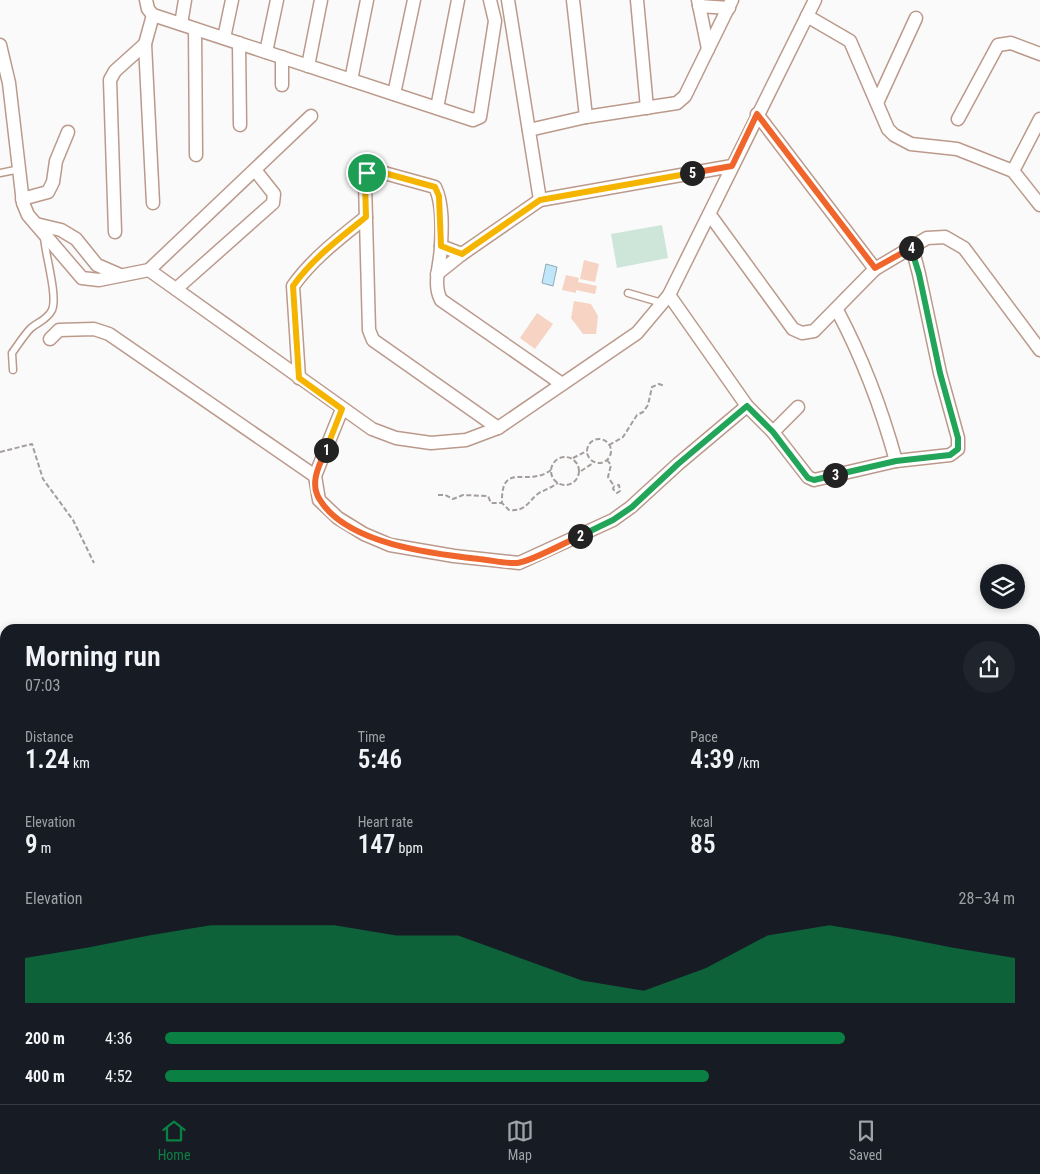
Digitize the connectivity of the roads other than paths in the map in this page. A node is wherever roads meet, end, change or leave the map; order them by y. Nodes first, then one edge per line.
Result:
1 (146, 0) edge
2 (185, 0) edge
3 (232, 0) edge
4 (277, 0) edge
5 (321, 0) edge
6 (367, 0) edge
7 (414, 0) edge
8 (458, 0) edge
9 (490, 0) edge
10 (508, 0) edge
11 (573, 0) edge
12 (637, 0) edge
13 (815, 0) edge
14 (698, 3) edge
15 (730, 4) edge
16 (153, 15) junction
17 (808, 16) junction
18 (916, 18) dead end
19 (181, 24) junction
20 (195, 29) junction
21 (224, 38) junction
22 (239, 43) junction
23 (145, 44) junction
24 (0, 45) edge
25 (708, 49) junction
26 (266, 52) junction
27 (1040, 54) edge
28 (282, 57) junction
29 (308, 66) junction
30 (351, 80) junction
31 (282, 85) dead end
32 (394, 94) junction
33 (877, 103) junction
34 (437, 108) junction
35 (647, 108) junction
36 (757, 114) junction
37 (311, 116) dead end
38 (586, 117) junction
39 (958, 119) dead end
40 (1040, 119) edge
41 (240, 125) dead end
42 (529, 130) junction
43 (68, 132) dead end
44 (196, 155) dead end
45 (732, 166) junction
46 (20, 169) junction
47 (255, 170) junction
48 (1013, 170) junction
49 (0, 173) edge
50 (22, 199) junction
51 (540, 200) junction
52 (153, 203) dead end
53 (1040, 204) edge
54 (710, 214) junction
55 (366, 217) junction
56 (42, 227) junction
57 (115, 232) dead end
58 (80, 243) junction
59 (441, 246) junction
60 (912, 247) junction
61 (462, 254) junction
62 (63, 257) junction
63 (875, 268) junction
64 (149, 270) junction
65 (437, 274) junction
66 (120, 275) junction
67 (176, 289) junction
68 (628, 293) dead end
69 (666, 299) junction
70 (837, 310) junction
71 (50, 339) dead end
72 (1040, 350) edge
73 (13, 370) dead end
74 (299, 378) junction
75 (562, 384) junction
76 (747, 406) junction
77 (798, 407) dead end
78 (342, 409) junction
79 (498, 428) junction
80 (773, 432) junction
81 (896, 461) junction
82 (315, 476) junction

1 - 16 street
2 - 19 street
3 - 21 street
4 - 26 street
5 - 29 street
6 - 30 street
7 - 32 street
8 - 34 street
9 - 34 street
10 - 42 street
11 - 38 street
12 - 35 street
13 - 17 street
14 - 15 street
14 - 25 street
15 - 25 street
16 - 19 street
16 - 23 street
17 - 33 street
17 - 36 street
18 - 33 street
19 - 20 street
20 - 21 street
20 - 44 street
21 - 22 street
22 - 26 street
22 - 41 street
23 - 52 street
23 - 57 street
24 - 46 street
25 - 35 street
26 - 28 street
27 - 39 street
28 - 29 street
28 - 31 street
29 - 30 street
30 - 32 street
32 - 34 street
33 - 48 street
35 - 38 street
36 - 45 street
36 - 63 street
37 - 47 street
38 - 42 street
40 - 48 street
42 - 51 street
43 - 50 street
45 - 51 street
45 - 54 street
46 - 49 lane
46 - 50 street
47 - 64 street
47 - 67 street
48 - 53 street
50 - 56 street
51 - 61 street
54 - 69 street
54 - 70 street
55 - 59 street
55 - 74 street
55 - 79 street
56 - 58 street
56 - 62 street
56 - 73 lane
58 - 62 street
58 - 66 street
59 - 61 street
59 - 65 street
60 - 63 street
60 - 72 street
60 - 81 street
61 - 65 street
62 - 66 street
63 - 70 street
64 - 66 street
64 - 67 street
65 - 75 street
67 - 74 street
68 - 69 lane
69 - 75 street
69 - 76 street
70 - 81 street
71 - 82 street
74 - 78 street
75 - 79 street
76 - 80 street
76 - 82 street
77 - 80 street
78 - 79 street
78 - 82 street
80 - 81 street

